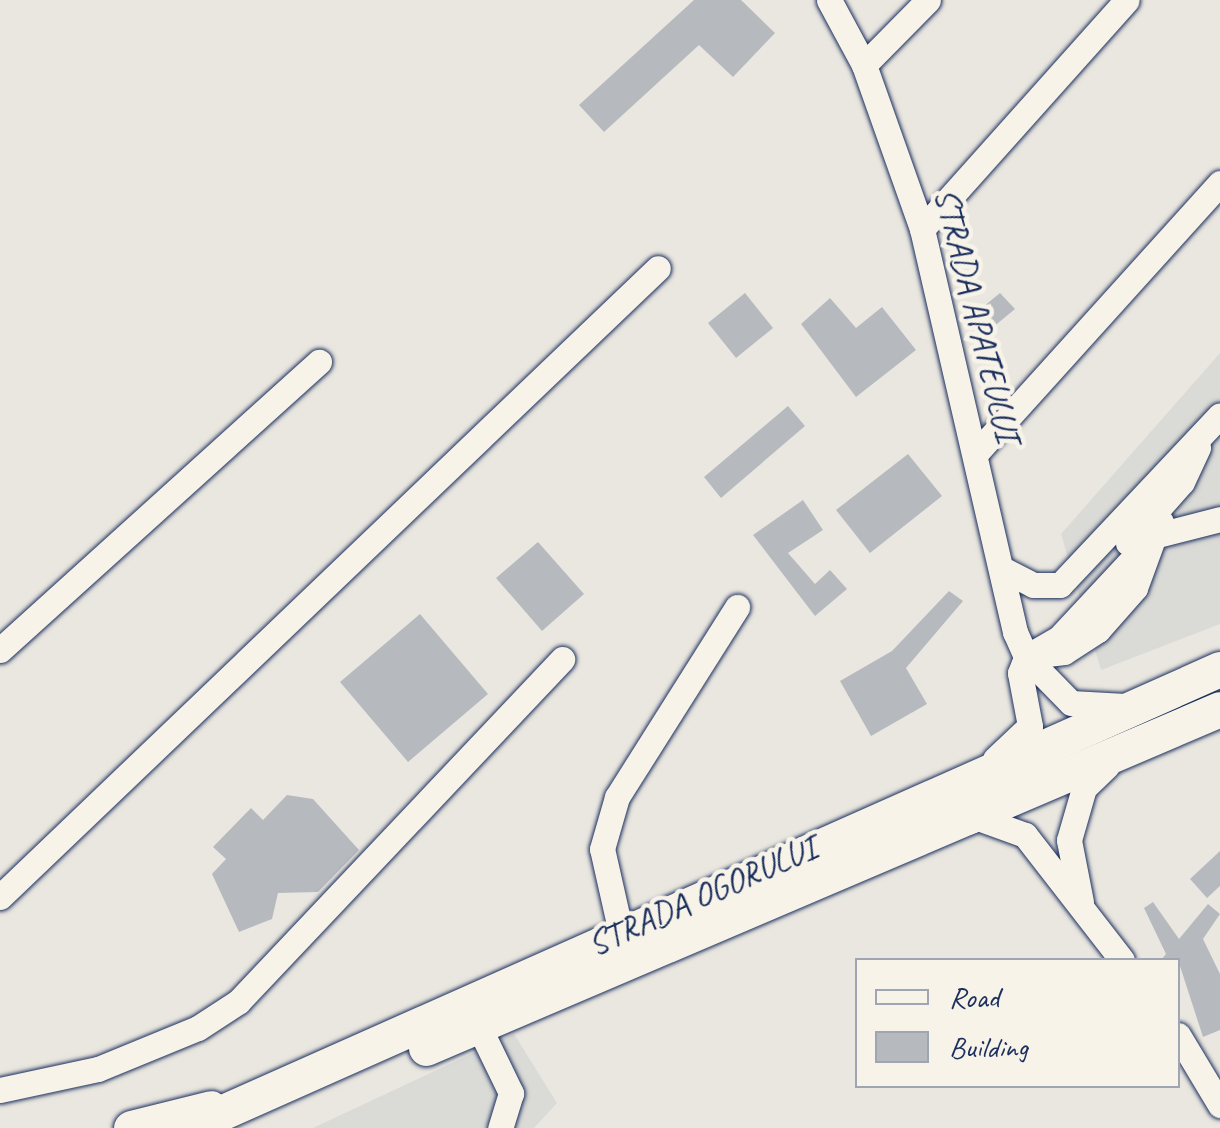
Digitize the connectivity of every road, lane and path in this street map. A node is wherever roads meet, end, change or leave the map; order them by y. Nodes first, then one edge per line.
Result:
1 (829, 0) edge
2 (928, 0) edge
3 (1127, 0) edge
4 (864, 64) junction
5 (1220, 182) edge
6 (922, 229) junction
7 (658, 268) dead end
8 (319, 362) dead end
9 (1215, 426) edge
10 (976, 452) junction
11 (1140, 495) junction
12 (1216, 524) edge
13 (1144, 536) junction
14 (1002, 569) junction
15 (737, 607) dead end
16 (0, 650) edge
17 (1023, 650) junction
18 (562, 660) dead end
19 (1220, 669) edge
20 (1125, 706) junction
21 (1212, 712) edge
22 (970, 775) junction
23 (781, 894) junction
24 (0, 896) edge
25 (1082, 907) junction
26 (621, 933) junction
27 (1120, 958) edge
28 (478, 1025) junction
29 (1180, 1038) edge
30 (0, 1090) edge
31 (1220, 1105) edge
32 (256, 1116) edge
33 (130, 1128) edge
34 (187, 1128) edge
35 (500, 1128) edge

1 - 4 street, STRADA APATEULUI
2 - 4 street
3 - 6 street
4 - 6 street, STRADA APATEULUI
5 - 10 street
6 - 10 street, STRADA APATEULUI
7 - 24 street
8 - 16 street
9 - 11 street
9 - 13 street
10 - 14 street, STRADA APATEULUI
11 - 13 street
11 - 14 street
12 - 13 street
13 - 17 street
13 - 17 street
14 - 17 street, STRADA APATEULUI
15 - 26 street
17 - 20 street
17 - 22 street, STRADA APATEULUI
18 - 30 street
19 - 20 highway, STRADA OGORULUI
20 - 22 highway, STRADA OGORULUI
21 - 23 highway, STRADA OGORULUI
21 - 25 street
22 - 26 highway, STRADA OGORULUI
23 - 25 street
23 - 28 highway, STRADA OGORULUI
25 - 27 street
26 - 32 highway, STRADA OGORULUI
28 - 32 highway, STRADA OGORULUI
28 - 35 street
29 - 31 street
32 - 33 highway
32 - 34 highway, STRADA OGORULUI

